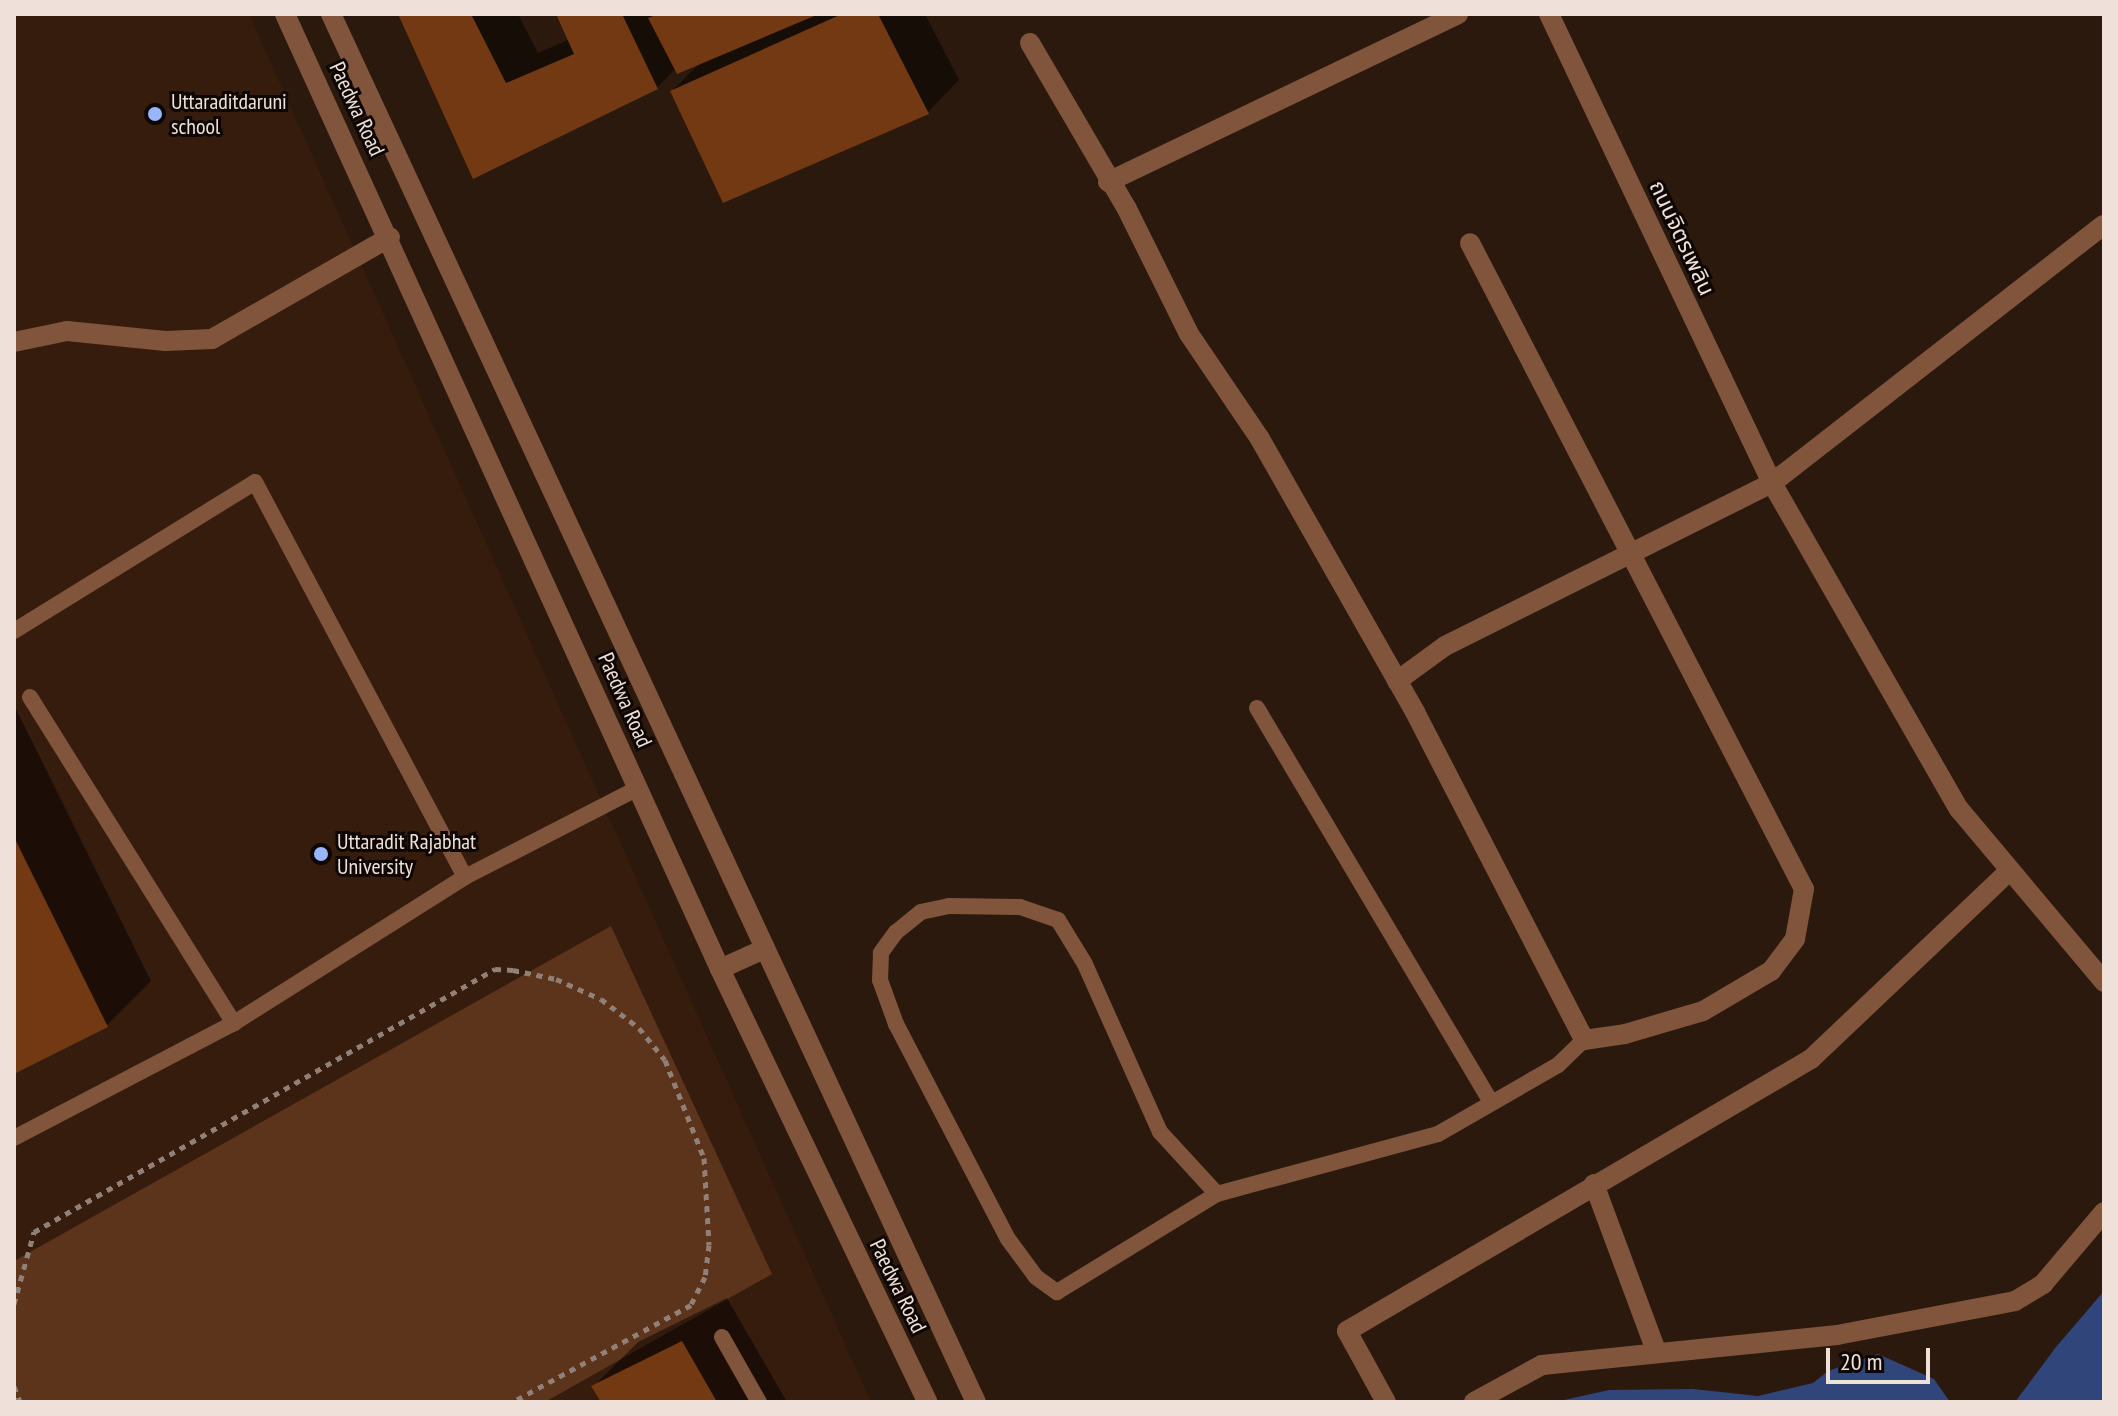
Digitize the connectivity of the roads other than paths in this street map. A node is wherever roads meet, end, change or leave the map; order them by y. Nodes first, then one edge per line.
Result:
1 (285, 14) edge
2 (331, 14) edge
3 (1458, 14) edge
4 (1549, 14) edge
5 (1030, 43) dead end
6 (1108, 182) junction
7 (2104, 225) edge
8 (390, 237) junction
9 (1470, 243) dead end
10 (14, 342) edge
11 (1772, 483) junction
12 (1630, 551) junction
13 (14, 631) edge
14 (1397, 681) junction
15 (30, 697) dead end
16 (1257, 708) dead end
17 (638, 788) junction
18 (2010, 870) junction
19 (465, 877) junction
20 (762, 950) junction
21 (720, 969) junction
22 (2104, 982) edge
23 (234, 1023) junction
24 (1584, 1040) junction
25 (1490, 1100) junction
26 (14, 1138) edge
27 (1594, 1184) junction
28 (1217, 1194) junction
29 (2104, 1212) edge
30 (722, 1337) dead end
31 (1656, 1351) junction
32 (759, 1402) edge
33 (927, 1402) edge
34 (976, 1402) edge
35 (1386, 1402) edge
36 (1474, 1402) edge

1 - 8 street, Paedwa Road
2 - 20 street
3 - 6 street
4 - 11 street, ถนนจิตรเพลิน
5 - 6 street
6 - 14 street
7 - 11 street
8 - 10 street
8 - 17 street, Paedwa Road
9 - 12 street
11 - 12 street
11 - 18 street, ถนนจิตรเพลิน
12 - 14 street
12 - 24 street
13 - 19 lane
14 - 24 street
15 - 23 lane
16 - 25 lane
17 - 19 lane
17 - 21 street, Paedwa Road
18 - 22 street, ถนนจิตรเพลิน
18 - 27 street
19 - 23 lane
20 - 21 street
20 - 34 street
21 - 33 street, Paedwa Road
23 - 26 lane
24 - 25 lane
25 - 28 lane
27 - 31 street
27 - 35 street
28 - 28 lane
29 - 31 street
30 - 32 lane
31 - 36 street

